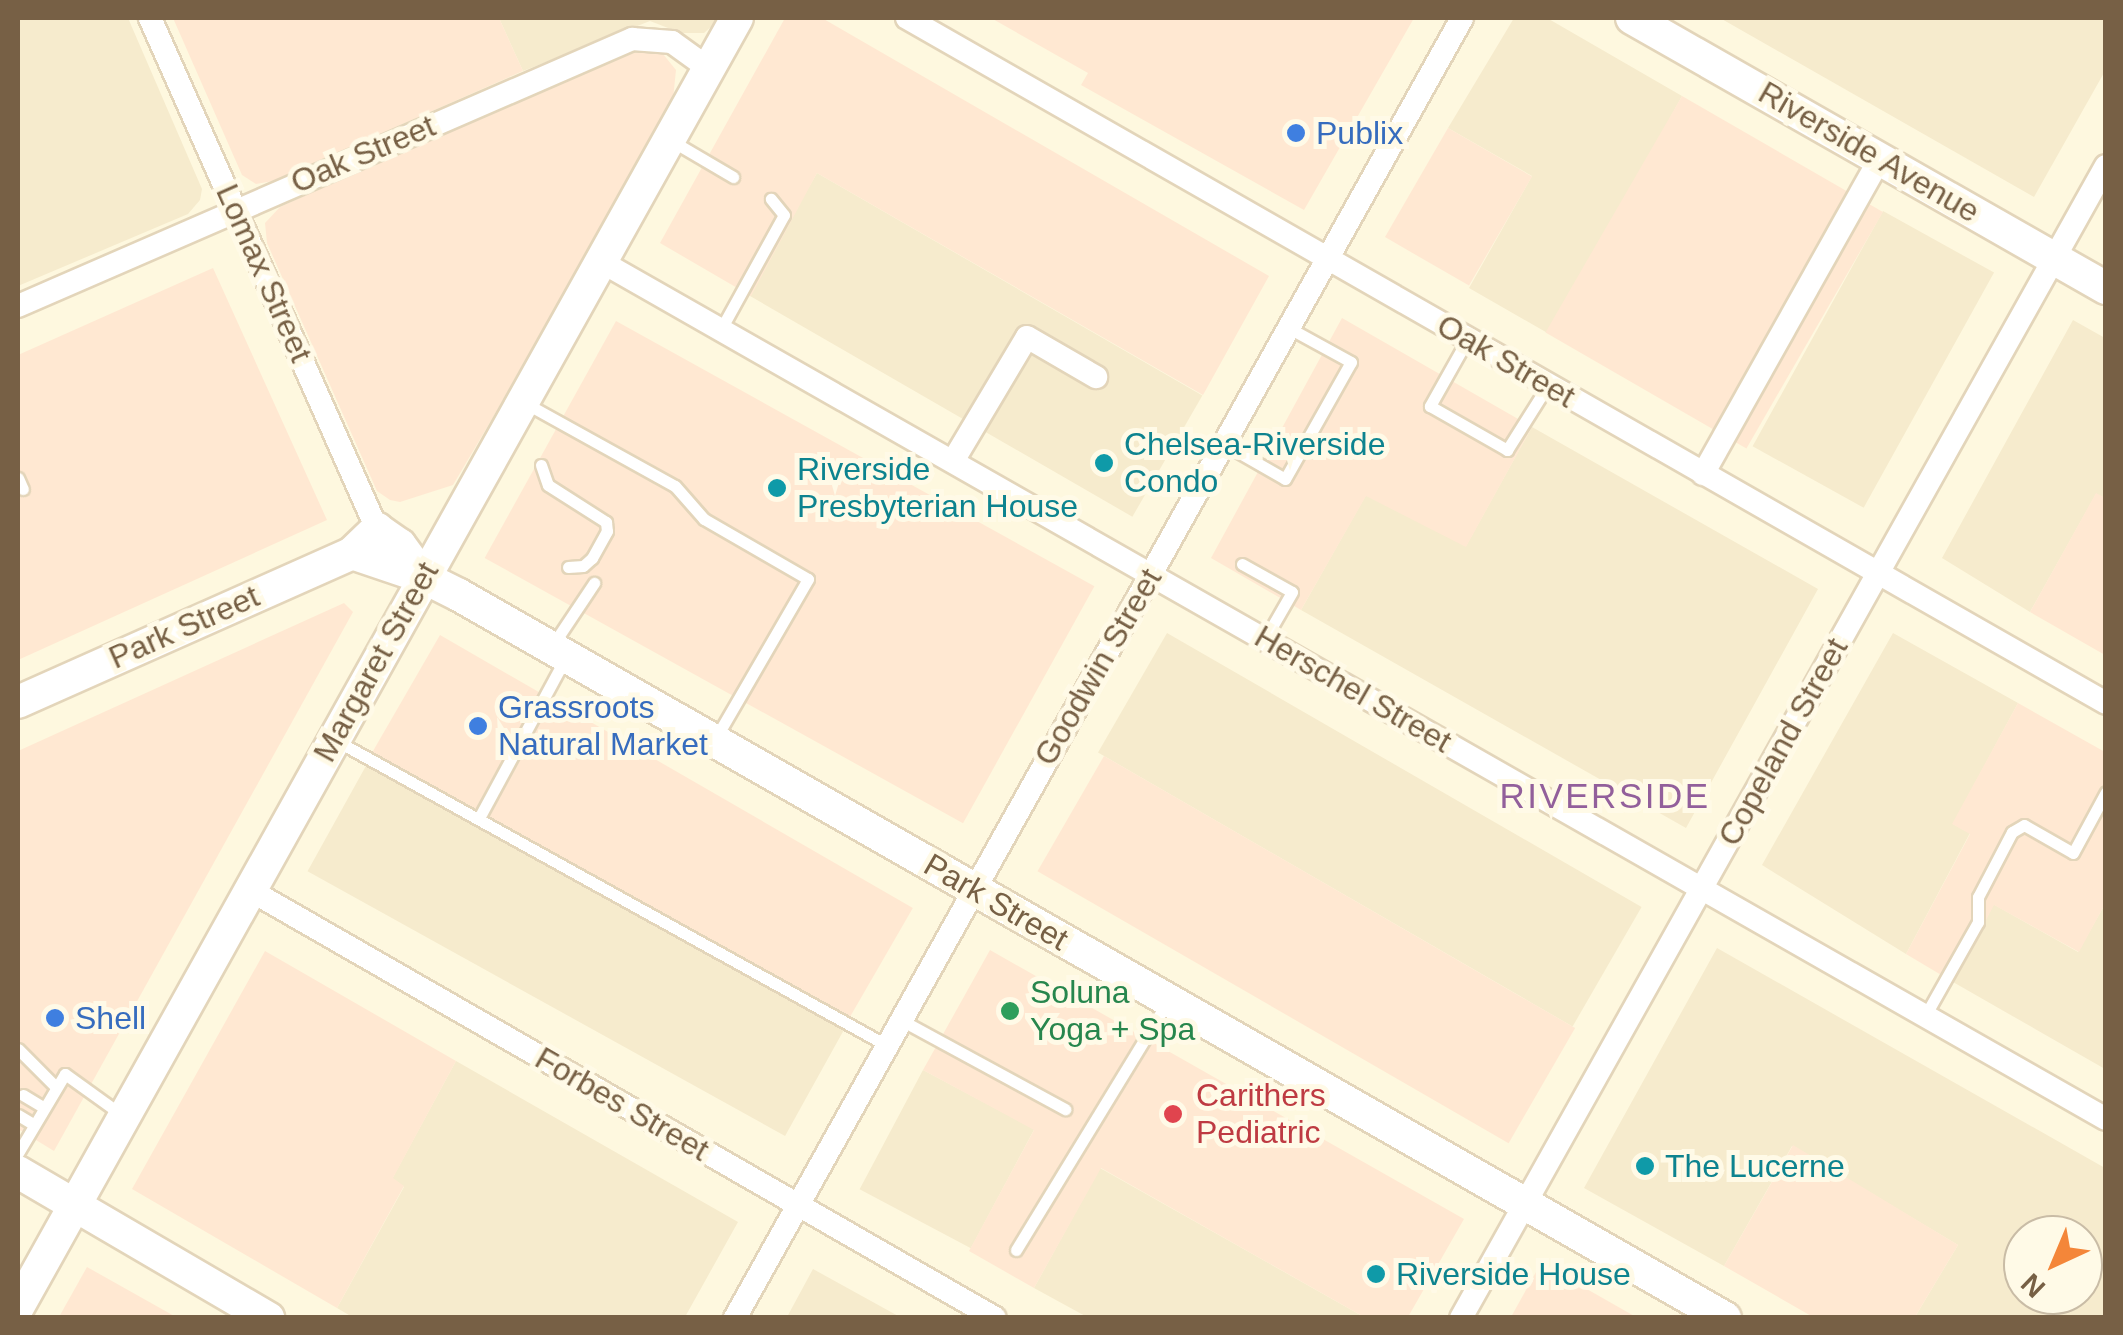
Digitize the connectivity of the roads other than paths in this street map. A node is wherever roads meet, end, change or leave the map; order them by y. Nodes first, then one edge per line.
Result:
1 (150, 18) edge
2 (736, 18) edge
3 (907, 18) edge
4 (1462, 18) edge
5 (1632, 18) edge
6 (708, 68) junction
7 (668, 139) junction
8 (1880, 158) junction
9 (2106, 166) edge
10 (732, 177) dead end
11 (771, 199) dead end
12 (235, 208) junction
13 (2054, 258) junction
14 (1328, 259) junction
15 (600, 260) junction
16 (2106, 288) edge
17 (18, 306) edge
18 (1289, 328) junction
19 (721, 329) junction
20 (1468, 340) junction
21 (1096, 376) dead end
22 (1548, 385) junction
23 (522, 401) junction
24 (1224, 444) junction
25 (953, 462) junction
26 (541, 465) dead end
27 (1703, 474) junction
28 (377, 529) junction
29 (352, 553) junction
30 (1242, 564) dead end
31 (568, 568) dead end
32 (1151, 574) junction
33 (1878, 574) junction
34 (424, 577) junction
35 (594, 583) dead end
36 (1265, 639) junction
37 (559, 652) junction
38 (18, 702) edge
39 (2106, 703) edge
40 (333, 739) junction
41 (715, 740) junction
42 (2106, 792) edge
43 (479, 818) junction
44 (1702, 888) junction
45 (973, 889) junction
46 (248, 890) junction
47 (1168, 1000) junction
48 (1924, 1016) junction
49 (900, 1020) junction
50 (886, 1046) junction
51 (18, 1048) edge
52 (54, 1086) junction
53 (23, 1095) dead end
54 (43, 1107) junction
55 (1066, 1109) dead end
56 (122, 1114) junction
57 (18, 1115) edge
58 (2106, 1119) edge
59 (33, 1124) junction
60 (18, 1153) edge
61 (18, 1172) edge
62 (1525, 1203) junction
63 (72, 1206) junction
64 (798, 1206) junction
65 (1016, 1250) dead end
66 (18, 1306) edge
67 (268, 1318) edge
68 (735, 1318) edge
69 (995, 1318) edge
70 (1461, 1318) edge
71 (1725, 1318) edge

1 - 12 street, Lomax Street
2 - 6 street, Margaret Street
3 - 14 street, Oak Street
4 - 14 street, Goodwin Street
5 - 8 street, Riverside Avenue
6 - 7 street, Margaret Street
6 - 12 street, Oak Street
7 - 10 lane
7 - 15 street, Margaret Street
8 - 13 street, Riverside Avenue
8 - 27 street
9 - 13 street, Copeland Street
11 - 19 lane
12 - 17 street, Oak Street
12 - 28 street, Lomax Street
13 - 16 street, Riverside Avenue
13 - 33 street, Copeland Street
14 - 18 street, Goodwin Street
14 - 20 street, Oak Street
15 - 19 street, Herschel Street
15 - 23 street, Margaret Street
18 - 24 street, Goodwin Street
18 - 24 lane
19 - 25 street, Herschel Street
20 - 22 street, Oak Street
20 - 22 lane
21 - 25 street
22 - 27 street, Oak Street
23 - 34 street, Margaret Street
23 - 41 lane
24 - 32 street, Goodwin Street
25 - 32 street, Herschel Street
26 - 31 lane
27 - 33 street, Oak Street
28 - 29 street, Park Street
28 - 34 street, Park Street
29 - 34 street, Park Street
29 - 38 street, Park Street
30 - 36 lane
32 - 36 street, Herschel Street
32 - 45 street, Goodwin Street
33 - 39 street, Oak Street
33 - 44 street, Copeland Street
34 - 37 street, Park Street
34 - 40 street, Margaret Street
35 - 37 lane
36 - 44 street, Herschel Street
37 - 41 street, Park Street
37 - 43 lane
40 - 43 lane
40 - 46 street, Margaret Street
41 - 45 street, Park Street
42 - 48 lane
43 - 50 lane
44 - 48 street, Herschel Street
44 - 62 street, Copeland Street
45 - 47 street, Park Street
45 - 49 street, Goodwin Street
46 - 56 street, Margaret Street
46 - 64 street, Forbes Street
47 - 62 street, Park Street
47 - 65 lane
48 - 58 street, Herschel Street
49 - 50 street, Goodwin Street
49 - 55 lane
50 - 64 street, Goodwin Street
51 - 52 lane
52 - 54 lane
52 - 56 lane
53 - 54 lane
54 - 59 lane
56 - 63 street, Margaret Street
57 - 59 lane
59 - 60 lane
61 - 63 street
62 - 70 street, Copeland Street
62 - 71 street, Park Street
63 - 66 street, Margaret Street
63 - 67 street
64 - 68 street, Goodwin Street
64 - 69 street, Forbes Street

